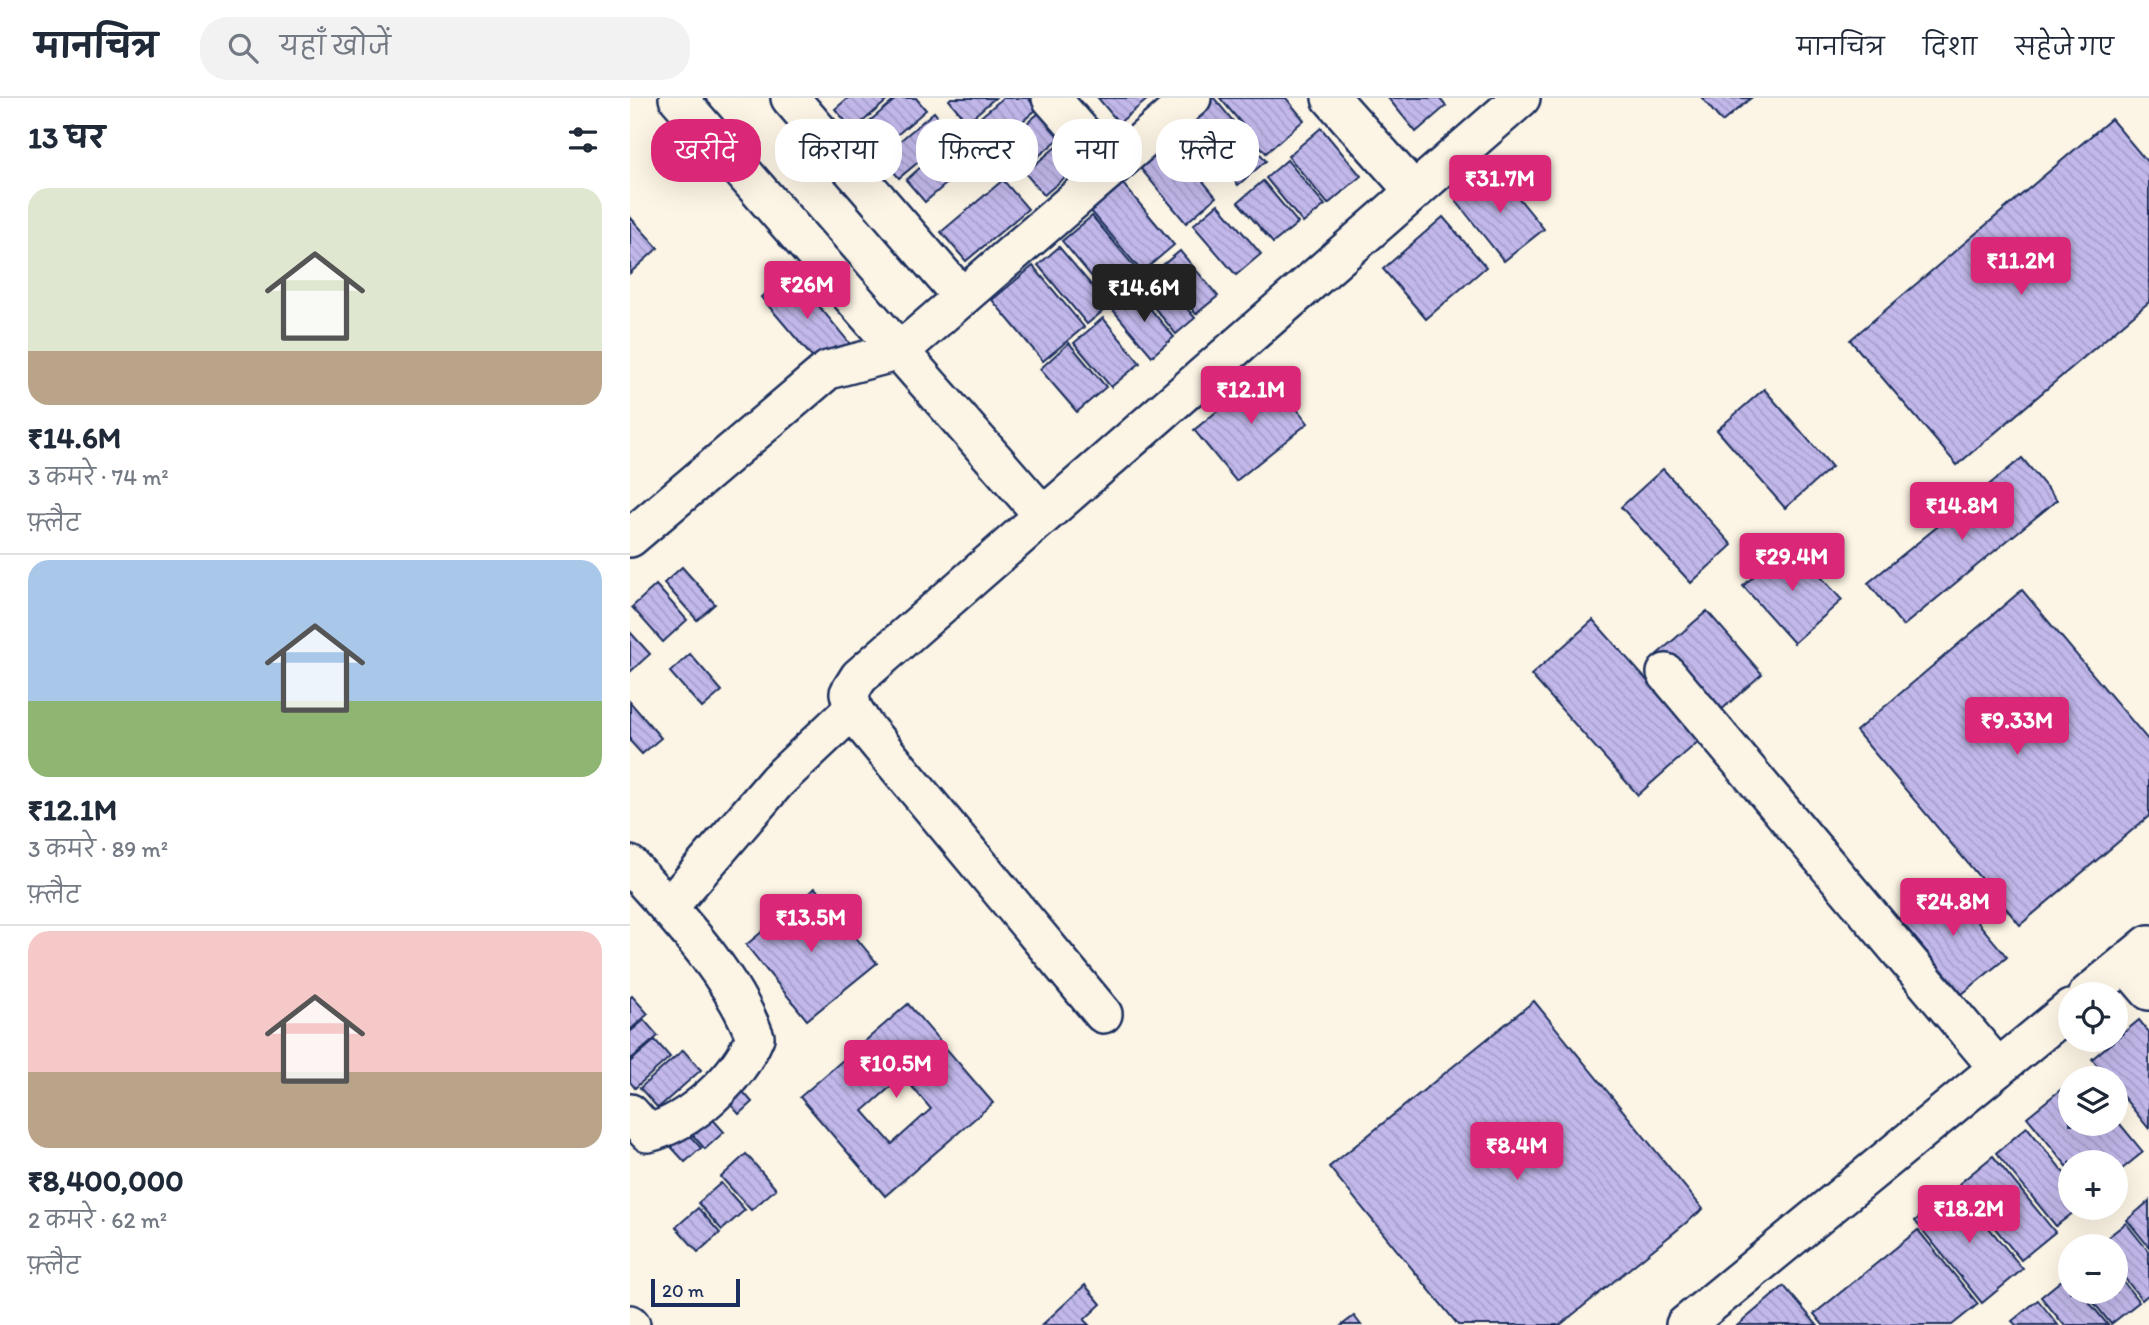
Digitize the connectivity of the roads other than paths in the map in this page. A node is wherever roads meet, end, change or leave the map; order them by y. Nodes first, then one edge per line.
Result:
1 (678, 98) edge
2 (790, 98) edge
3 (1051, 98) edge
4 (1192, 98) edge
5 (1331, 98) edge
6 (1521, 98) edge
7 (1070, 119) edge
8 (1142, 141) edge
9 (1095, 182) edge
10 (1413, 190) junction
11 (962, 297) junction
12 (900, 351) junction
13 (1042, 514) junction
14 (630, 538) edge
15 (1666, 673) dead end
16 (853, 709) junction
17 (630, 865) edge
18 (668, 908) junction
19 (2137, 954) edge
20 (2103, 982) edge
21 (2149, 991) edge
22 (1103, 1014) dead end
23 (2058, 1019) edge
24 (1998, 1068) junction
25 (636, 1131) edge
26 (1685, 1325) edge

1 - 12 street
2 - 11 street
3 - 7 street
4 - 8 street
5 - 10 street
6 - 10 street
9 - 11 street
10 - 13 street
11 - 12 street
12 - 13 street
12 - 14 street
13 - 16 street
15 - 24 street
16 - 18 street
16 - 22 street
17 - 18 street
18 - 25 street
19 - 20 street
19 - 21 street
23 - 24 street
24 - 26 street

